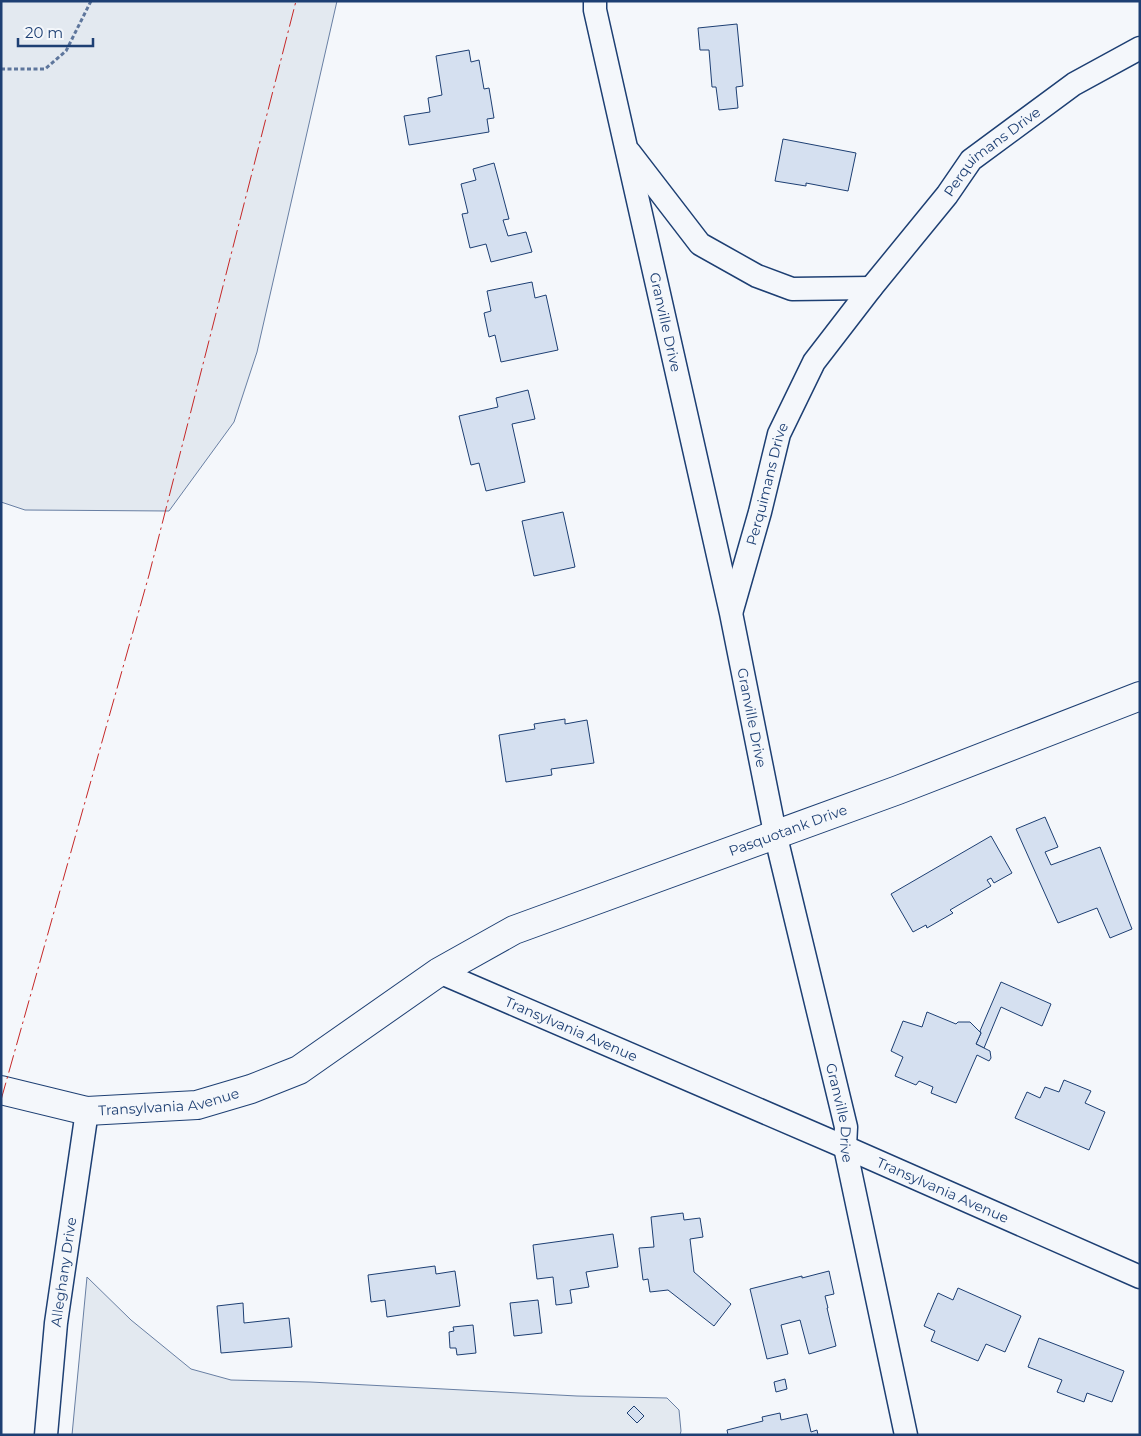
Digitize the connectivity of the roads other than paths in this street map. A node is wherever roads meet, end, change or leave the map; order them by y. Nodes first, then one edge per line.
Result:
1 (595, 1) edge
2 (1140, 48) edge
3 (625, 147) junction
4 (871, 288) junction
5 (731, 613) junction
6 (1140, 696) edge
7 (775, 834) junction
8 (439, 972) junction
9 (1, 1090) edge
10 (87, 1110) junction
11 (845, 1147) junction
12 (1140, 1276) edge
13 (46, 1435) edge
14 (906, 1435) edge

1 - 3 street, Granville Drive
2 - 4 street, Perquimans Drive
3 - 4 street
3 - 5 street, Granville Drive
4 - 5 street, Perquimans Drive
5 - 7 street, Granville Drive
6 - 7 street, Pasquotank Drive
7 - 8 street, Pasquotank Drive
7 - 11 street, Granville Drive
8 - 10 street, Transylvania Avenue
8 - 11 street, Transylvania Avenue
9 - 10 street, Transylvania Avenue
10 - 13 street, Alleghany Drive
11 - 12 street, Transylvania Avenue
11 - 14 street, Granville Drive

